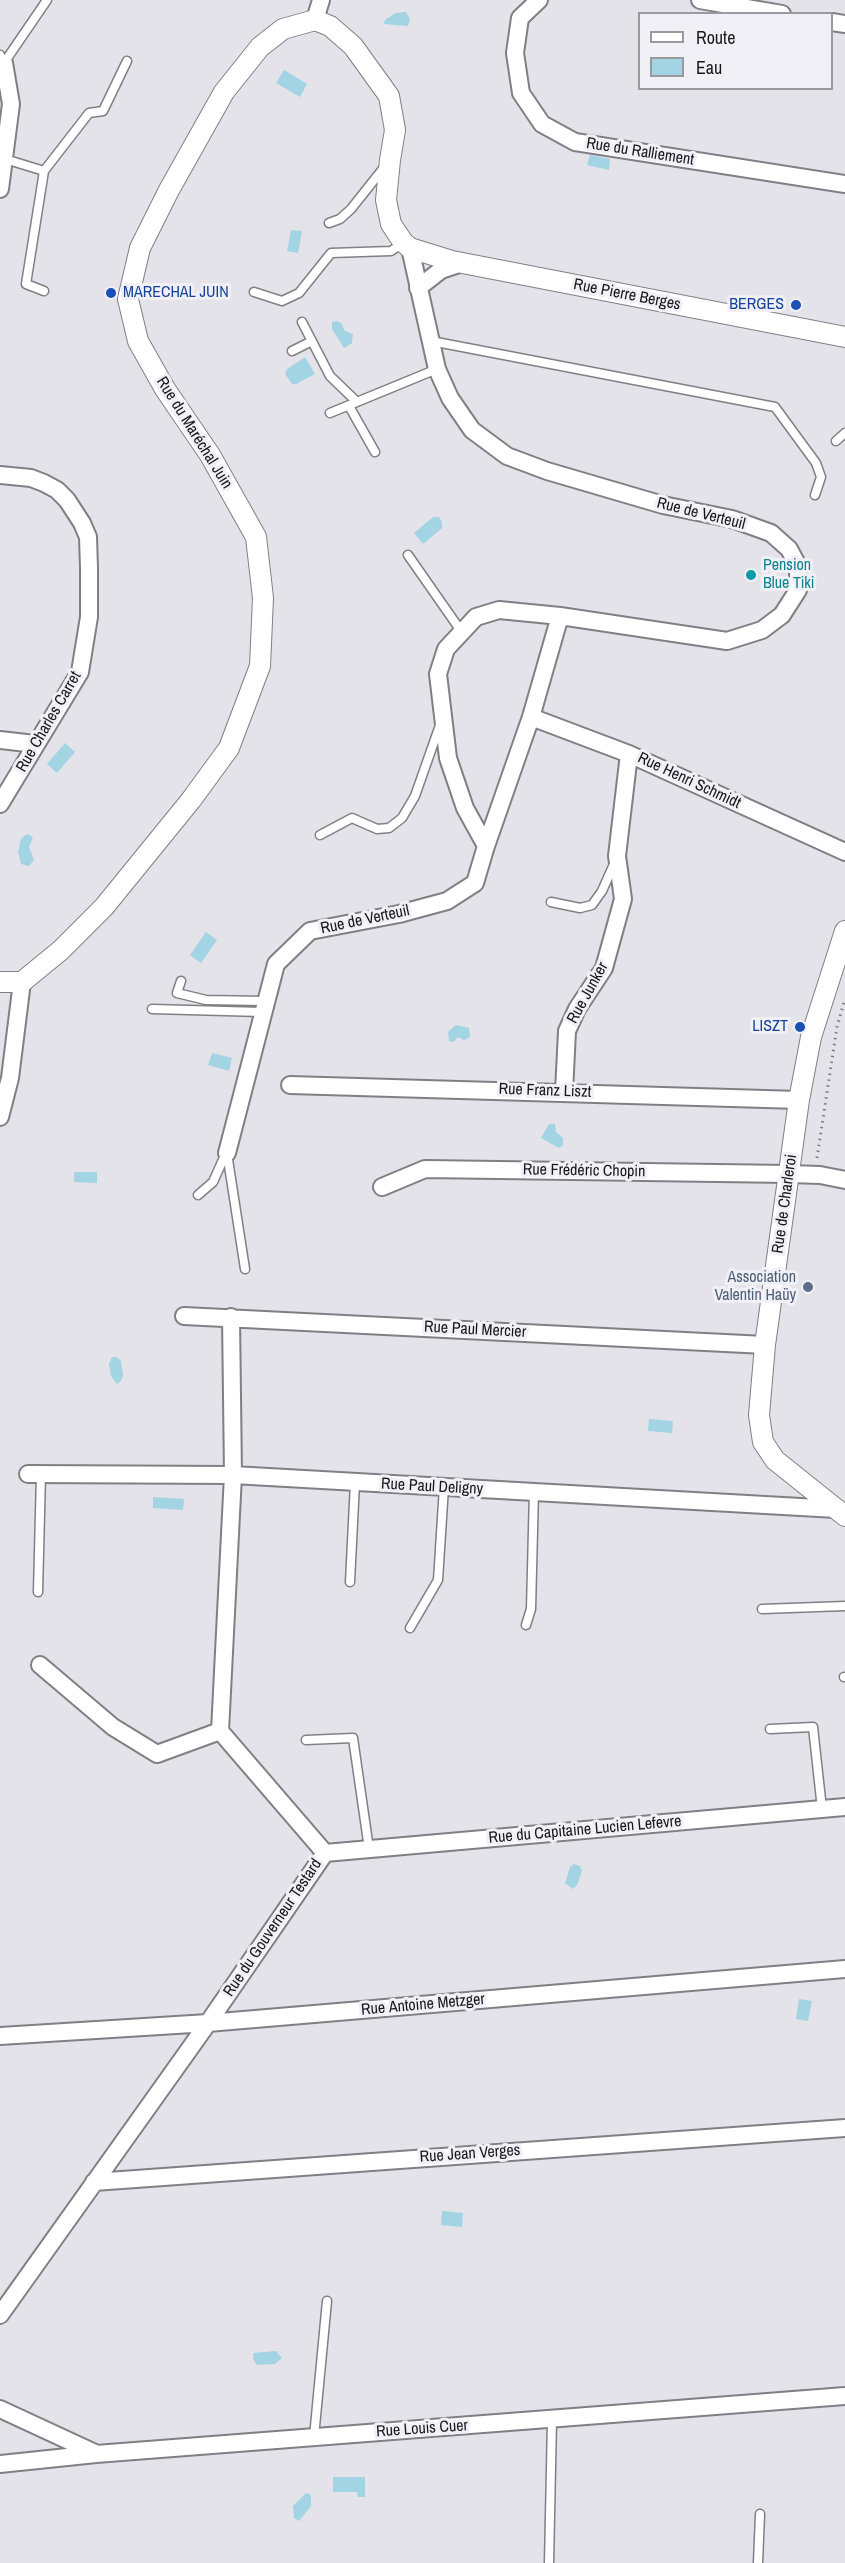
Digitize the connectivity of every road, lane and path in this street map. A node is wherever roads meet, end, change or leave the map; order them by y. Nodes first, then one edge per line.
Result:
1 (47, 0) edge
2 (321, 0) edge
3 (539, 0) edge
4 (699, 0) edge
5 (770, 12) edge
6 (315, 20) junction
7 (2, 59) edge
8 (128, 61) dead end
9 (5, 159) junction
10 (390, 160) junction
11 (45, 171) junction
12 (845, 184) edge
13 (0, 189) edge
14 (329, 223) dead end
15 (406, 245) junction
16 (462, 263) junction
17 (418, 288) junction
18 (44, 291) dead end
19 (254, 292) dead end
20 (302, 322) dead end
21 (845, 337) edge
22 (312, 341) junction
23 (431, 341) junction
24 (292, 351) dead end
25 (437, 369) junction
26 (353, 404) junction
27 (330, 413) dead end
28 (845, 433) edge
29 (836, 441) dead end
30 (375, 452) dead end
31 (0, 475) edge
32 (815, 495) dead end
33 (408, 555) dead end
34 (560, 616) junction
35 (461, 631) junction
36 (444, 716) junction
37 (531, 717) junction
38 (0, 740) edge
39 (35, 744) junction
40 (629, 754) junction
41 (0, 804) edge
42 (320, 835) dead end
43 (486, 846) junction
44 (845, 852) edge
45 (617, 856) junction
46 (551, 902) dead end
47 (845, 931) edge
48 (181, 981) dead end
49 (0, 982) edge
50 (22, 982) junction
51 (845, 999) edge
52 (263, 1006) junction
53 (152, 1009) dead end
54 (290, 1085) dead end
55 (564, 1092) junction
56 (800, 1100) junction
57 (0, 1117) edge
58 (226, 1153) junction
59 (821, 1168) dead end
60 (790, 1174) junction
61 (845, 1180) edge
62 (382, 1187) dead end
63 (198, 1195) dead end
64 (244, 1269) dead end
65 (184, 1316) dead end
66 (231, 1317) junction
67 (765, 1345) junction
68 (34, 1474) joint
69 (233, 1475) junction
70 (355, 1483) junction
71 (444, 1487) junction
72 (534, 1491) junction
73 (841, 1512) edge
74 (350, 1582) dead end
75 (38, 1592) dead end
76 (845, 1606) edge
77 (762, 1609) dead end
78 (526, 1625) dead end
79 (410, 1628) dead end
80 (40, 1665) dead end
81 (770, 1729) dead end
82 (220, 1731) junction
83 (306, 1740) dead end
84 (845, 1807) edge
85 (822, 1809) junction
86 (369, 1849) junction
87 (325, 1853) junction
88 (845, 1969) edge
89 (208, 2023) junction
90 (0, 2036) edge
91 (845, 2128) edge
92 (94, 2182) junction
93 (327, 2301) dead end
94 (0, 2315) edge
95 (845, 2396) edge
96 (0, 2409) edge
97 (552, 2420) junction
98 (314, 2437) junction
99 (96, 2454) junction
100 (0, 2464) edge
101 (760, 2514) dead end
102 (549, 2563) edge
103 (758, 2563) edge

1 - 7 lane
2 - 6 street
3 - 12 street, Rue du Ralliement
4 - 5 street
6 - 10 street, Rue de Verteuil
6 - 50 street, Rue du Maréchal Juin
7 - 9 street
8 - 11 lane
9 - 11 lane
9 - 13 street
10 - 14 lane
10 - 15 street, Rue de Verteuil
11 - 18 lane
15 - 16 street, Rue Pierre Berges
15 - 17 street, Rue de Verteuil
15 - 19 lane
16 - 17 street
16 - 21 street, Rue Pierre Berges
17 - 23 street, Rue de Verteuil
20 - 22 lane
22 - 24 lane
22 - 26 lane
23 - 25 street, Rue de Verteuil
23 - 32 lane
25 - 26 lane
25 - 34 street, Rue de Verteuil
26 - 27 lane
26 - 30 lane
28 - 29 lane
31 - 39 street, Rue Charles Carret
33 - 35 lane
34 - 35 street, Rue de Verteuil
34 - 37 street, Rue de Verteuil
35 - 36 street, Rue de Verteuil
36 - 42 lane
36 - 43 street, Rue de Verteuil
37 - 40 street, Rue Henri Schmidt
37 - 43 street, Rue de Verteuil
38 - 39 street
39 - 41 street, Rue Charles Carret
40 - 44 street, Rue Henri Schmidt
40 - 45 street, Rue Junker
43 - 52 street, Rue de Verteuil
45 - 46 lane
45 - 55 street, Rue Junker
47 - 56 street, Rue de Charleroi
48 - 52 lane
49 - 50 street
50 - 57 street
51 - 59 path
52 - 53 lane
52 - 58 street, Rue de Verteuil
54 - 55 street, Rue Franz Liszt
55 - 56 street, Rue Franz Liszt
56 - 60 street, Rue de Charleroi
58 - 63 lane
58 - 64 lane
60 - 61 street, Rue Frédéric Chopin
60 - 62 street, Rue Frédéric Chopin
60 - 67 street, Rue de Charleroi
65 - 66 street, Rue Paul Mercier
66 - 67 street, Rue Paul Mercier
66 - 69 street
67 - 73 street, Rue de Charleroi
68 - 69 street, Rue Paul Deligny
68 - 75 lane
69 - 70 street, Rue Paul Deligny
69 - 82 street
70 - 71 street, Rue Paul Deligny
70 - 74 lane
71 - 72 street, Rue Paul Deligny
71 - 79 lane
72 - 73 street, Rue Paul Deligny
72 - 78 lane
76 - 77 lane
80 - 82 street
81 - 85 lane
82 - 87 street, Rue du Gouverneur Testard
83 - 86 lane
84 - 85 street, Rue du Capitaine Lucien Lefevre
85 - 86 street, Rue du Capitaine Lucien Lefevre
86 - 87 street, Rue du Capitaine Lucien Lefevre
87 - 89 street, Rue du Gouverneur Testard
88 - 89 street, Rue Antoine Metzger
89 - 90 street, Rue Antoine Metzger
89 - 92 street, Rue du Gouverneur Testard
91 - 92 street, Rue Jean Verges
92 - 94 street, Rue du Gouverneur Testard
93 - 98 lane
95 - 97 street, Rue Louis Cuer
96 - 99 street
97 - 98 street, Rue Louis Cuer
97 - 102 lane
98 - 99 street, Rue Louis Cuer
99 - 100 street, Rue Louis Cuer
101 - 103 lane

